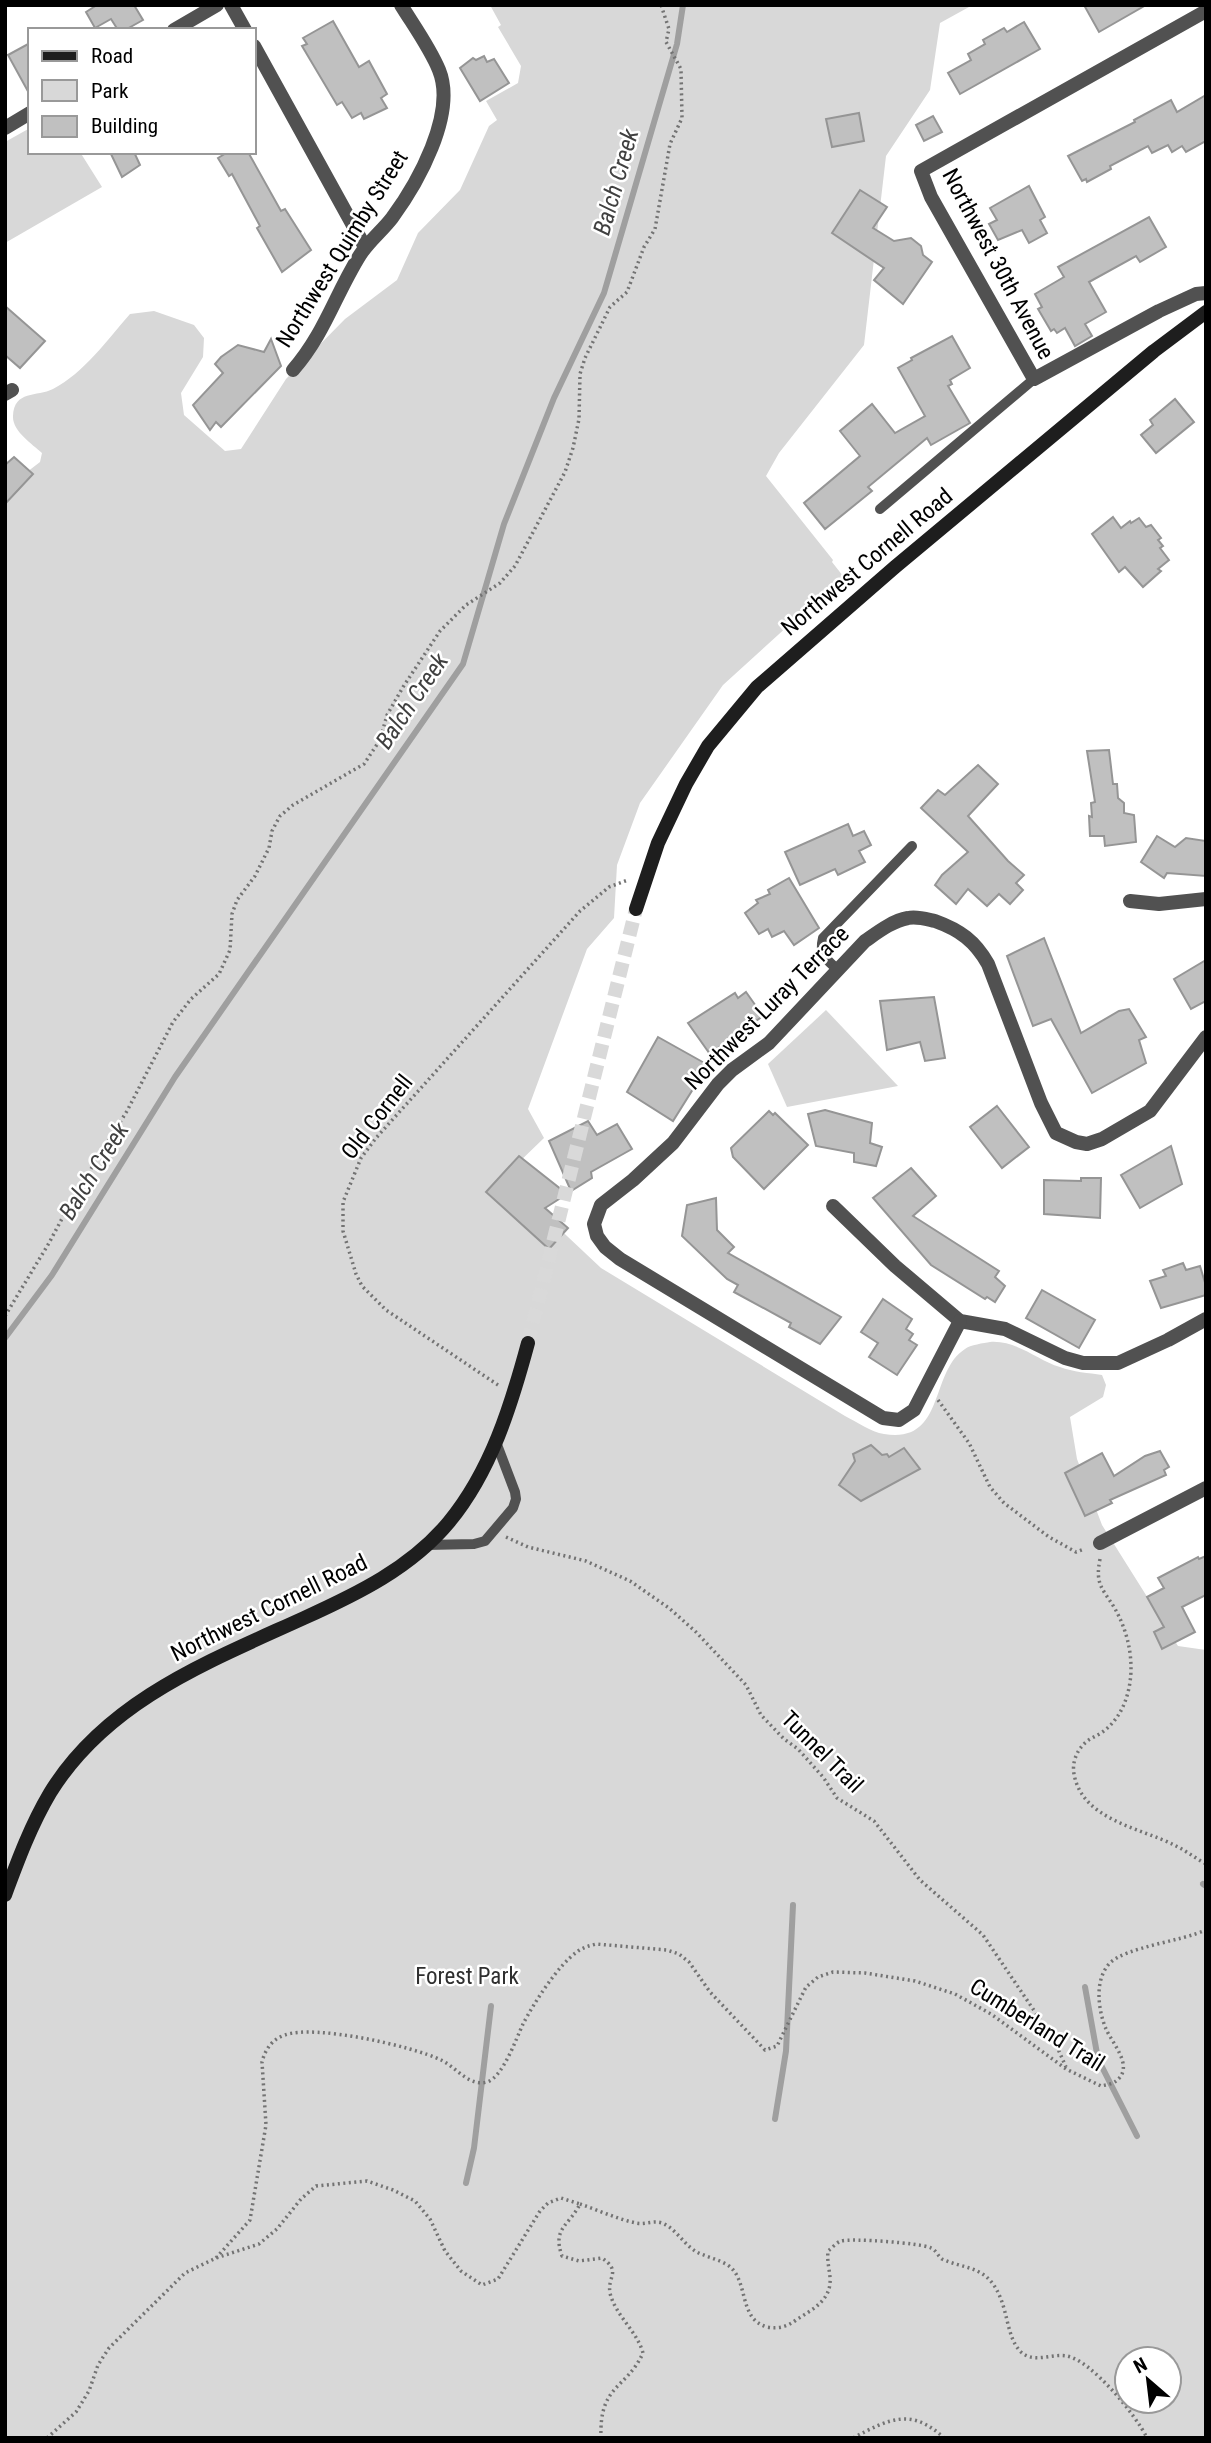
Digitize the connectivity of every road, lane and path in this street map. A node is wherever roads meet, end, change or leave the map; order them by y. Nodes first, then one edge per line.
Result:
1 (217, 5) edge
2 (231, 5) edge
3 (401, 5) edge
4 (661, 5) edge
5 (1206, 11) edge
6 (177, 28) edge
7 (244, 28) edge
8 (256, 50) edge
9 (28, 114) edge
10 (5, 128) edge
11 (365, 247) junction
12 (1206, 293) edge
13 (1206, 312) edge
14 (293, 370) dead end
15 (1034, 379) junction
16 (880, 509) dead end
17 (912, 846) dead end
18 (644, 881) junction
19 (1206, 899) edge
20 (1130, 901) dead end
21 (636, 909) tunnel mouth
22 (838, 970) junction
23 (1206, 1037) edge
24 (833, 1206) dead end
25 (5, 1316) edge
26 (1206, 1320) edge
27 (960, 1321) junction
28 (528, 1343) tunnel mouth
29 (930, 1383) junction
30 (513, 1394) junction
31 (496, 1442) junction
32 (1206, 1488) edge
33 (498, 1528) junction
34 (1100, 1543) junction
35 (426, 1545) junction
36 (1206, 1864) edge
37 (5, 1895) edge
38 (1206, 1930) edge
39 (1066, 2069) junction
40 (580, 2204) junction
41 (216, 2258) junction
42 (47, 2438) edge
43 (601, 2438) edge
44 (853, 2438) edge
45 (944, 2438) edge
46 (1147, 2438) edge

1 - 6 street
2 - 7 street
3 - 11 street, Northwest Quimby Street
4 - 25 path
5 - 15 street, Northwest 30th Avenue
8 - 11 street
9 - 10 street
11 - 14 street, Northwest Quimby Street
12 - 15 street
13 - 18 main road, Northwest Cornell Road
15 - 16 lane
17 - 22 lane
18 - 21 main road, Northwest Cornell Road
18 - 30 path, Old Cornell
19 - 20 street
22 - 23 street, Northwest Luray Terrace
22 - 29 street, Northwest Luray Terrace
24 - 27 street
26 - 27 street
27 - 29 street, Northwest Luray Terrace
28 - 30 main road, Northwest Cornell Road
29 - 34 path
30 - 31 main road, Northwest Cornell Road
31 - 33 lane
31 - 35 main road, Northwest Cornell Road
32 - 34 street
33 - 35 lane
33 - 39 path, Tunnel Trail
34 - 36 path
35 - 37 main road, Northwest Cornell Road
38 - 39 path, Cumberland Trail
39 - 41 path, Cumberland Trail
40 - 41 path
40 - 43 path
40 - 46 path
41 - 42 path
44 - 45 path

